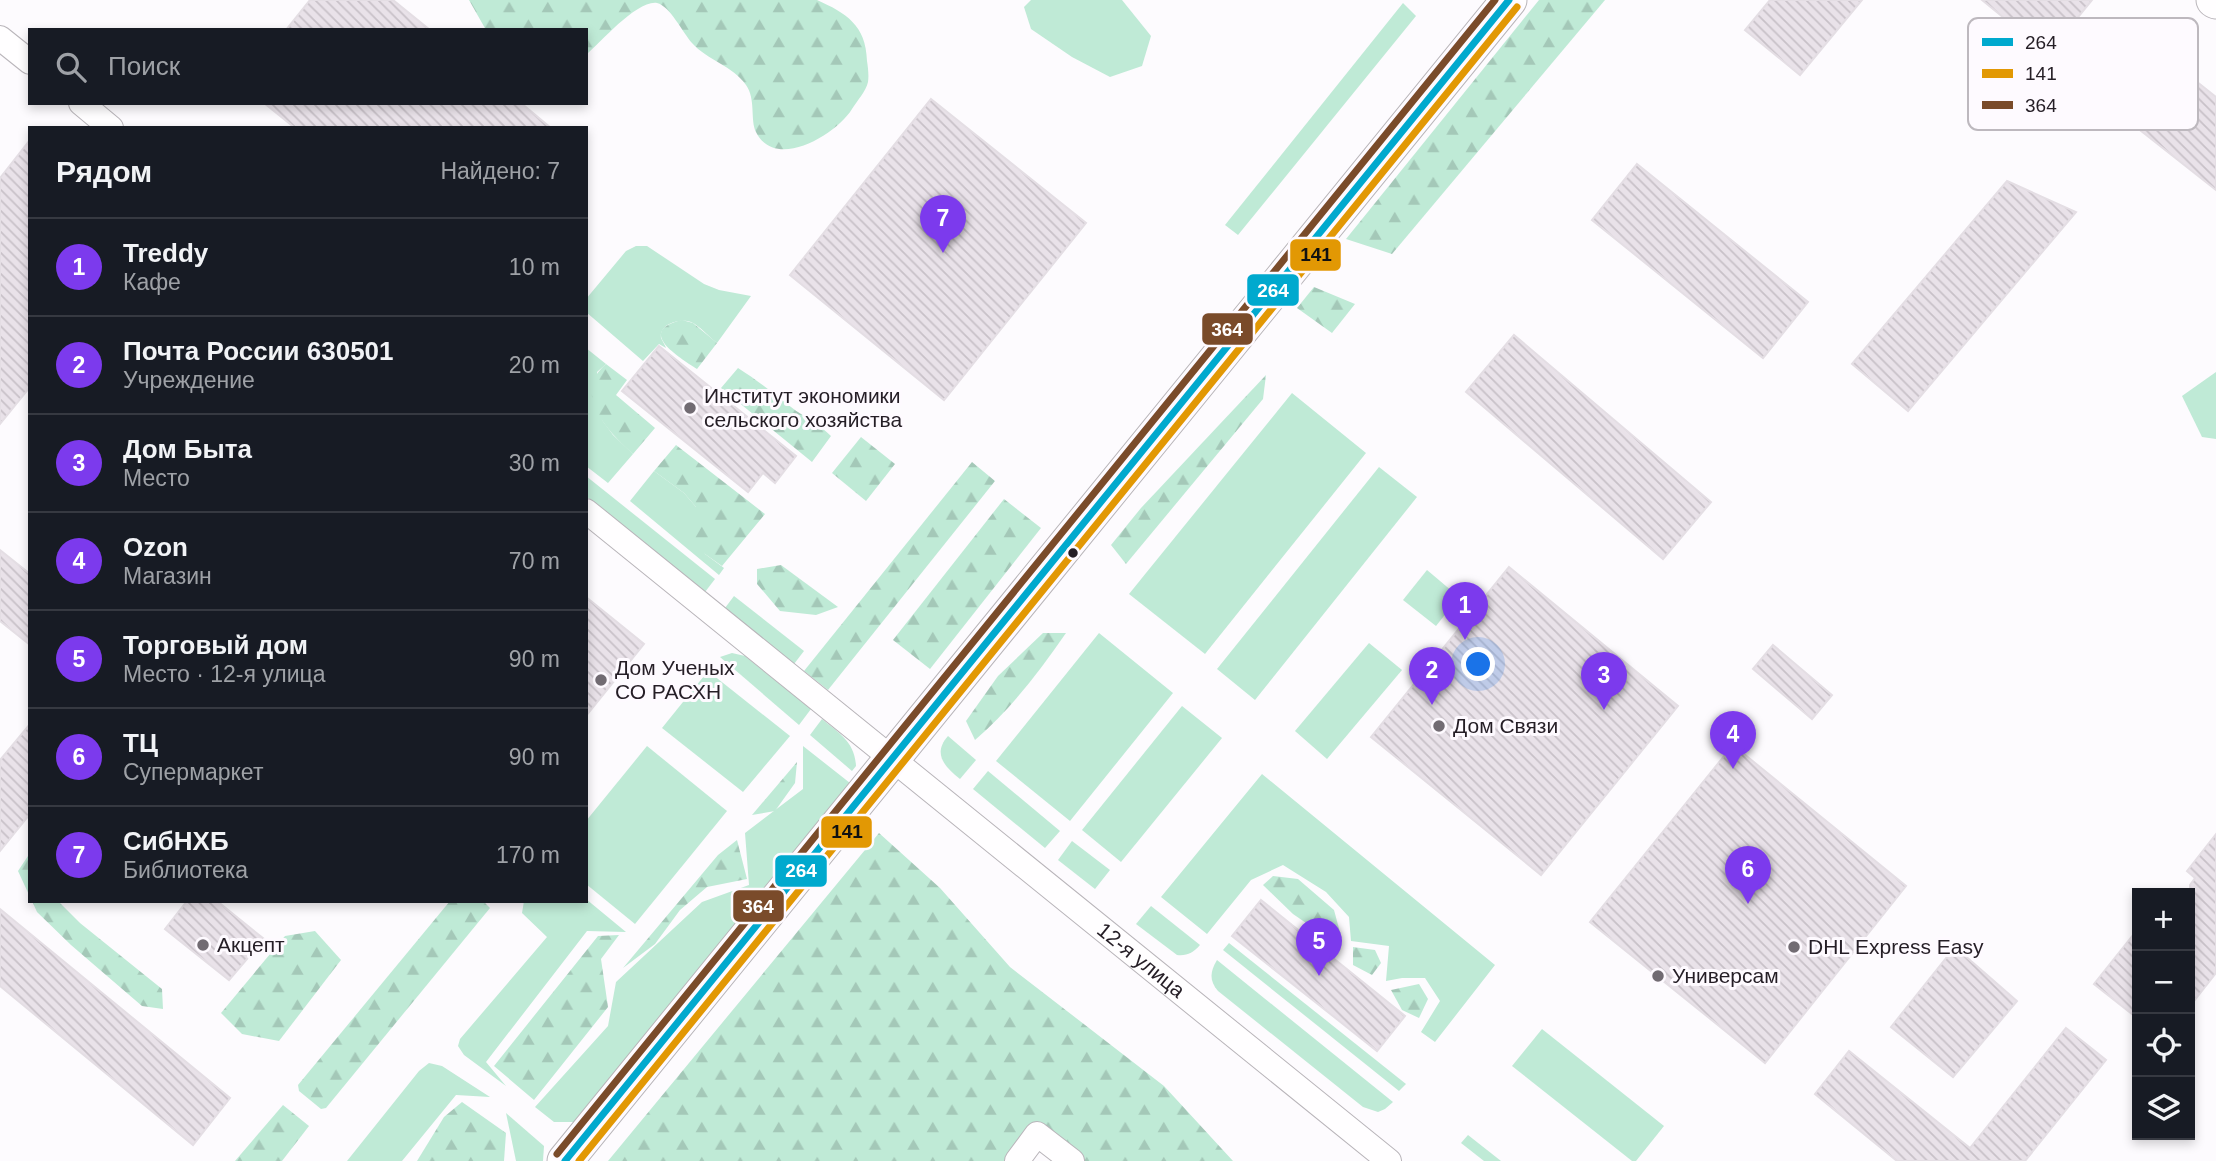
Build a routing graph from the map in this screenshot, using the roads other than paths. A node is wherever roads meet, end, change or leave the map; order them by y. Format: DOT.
graph roads {
  1 [pos="1509,0"];
  2 [pos="0,38"];
  3 [pos="28,60"];
  4 [pos="83,105"];
  5 [pos="109,126"];
  6 [pos="588,513"];
  7 [pos="893,758"];
  8 [pos="565,1161"];
  9 [pos="1017,1161"];
  10 [pos="1072,1161"];
  11 [pos="1389,1161"];
  1 -- 7 [label="main road"];
  2 -- 3 [label="street"];
  4 -- 5 [label="street"];
  6 -- 7 [label="street, 12-я улица"];
  7 -- 8 [label="main road"];
  7 -- 11 [label="street, 12-я улица"];
  9 -- 10 [label="street"];
}
